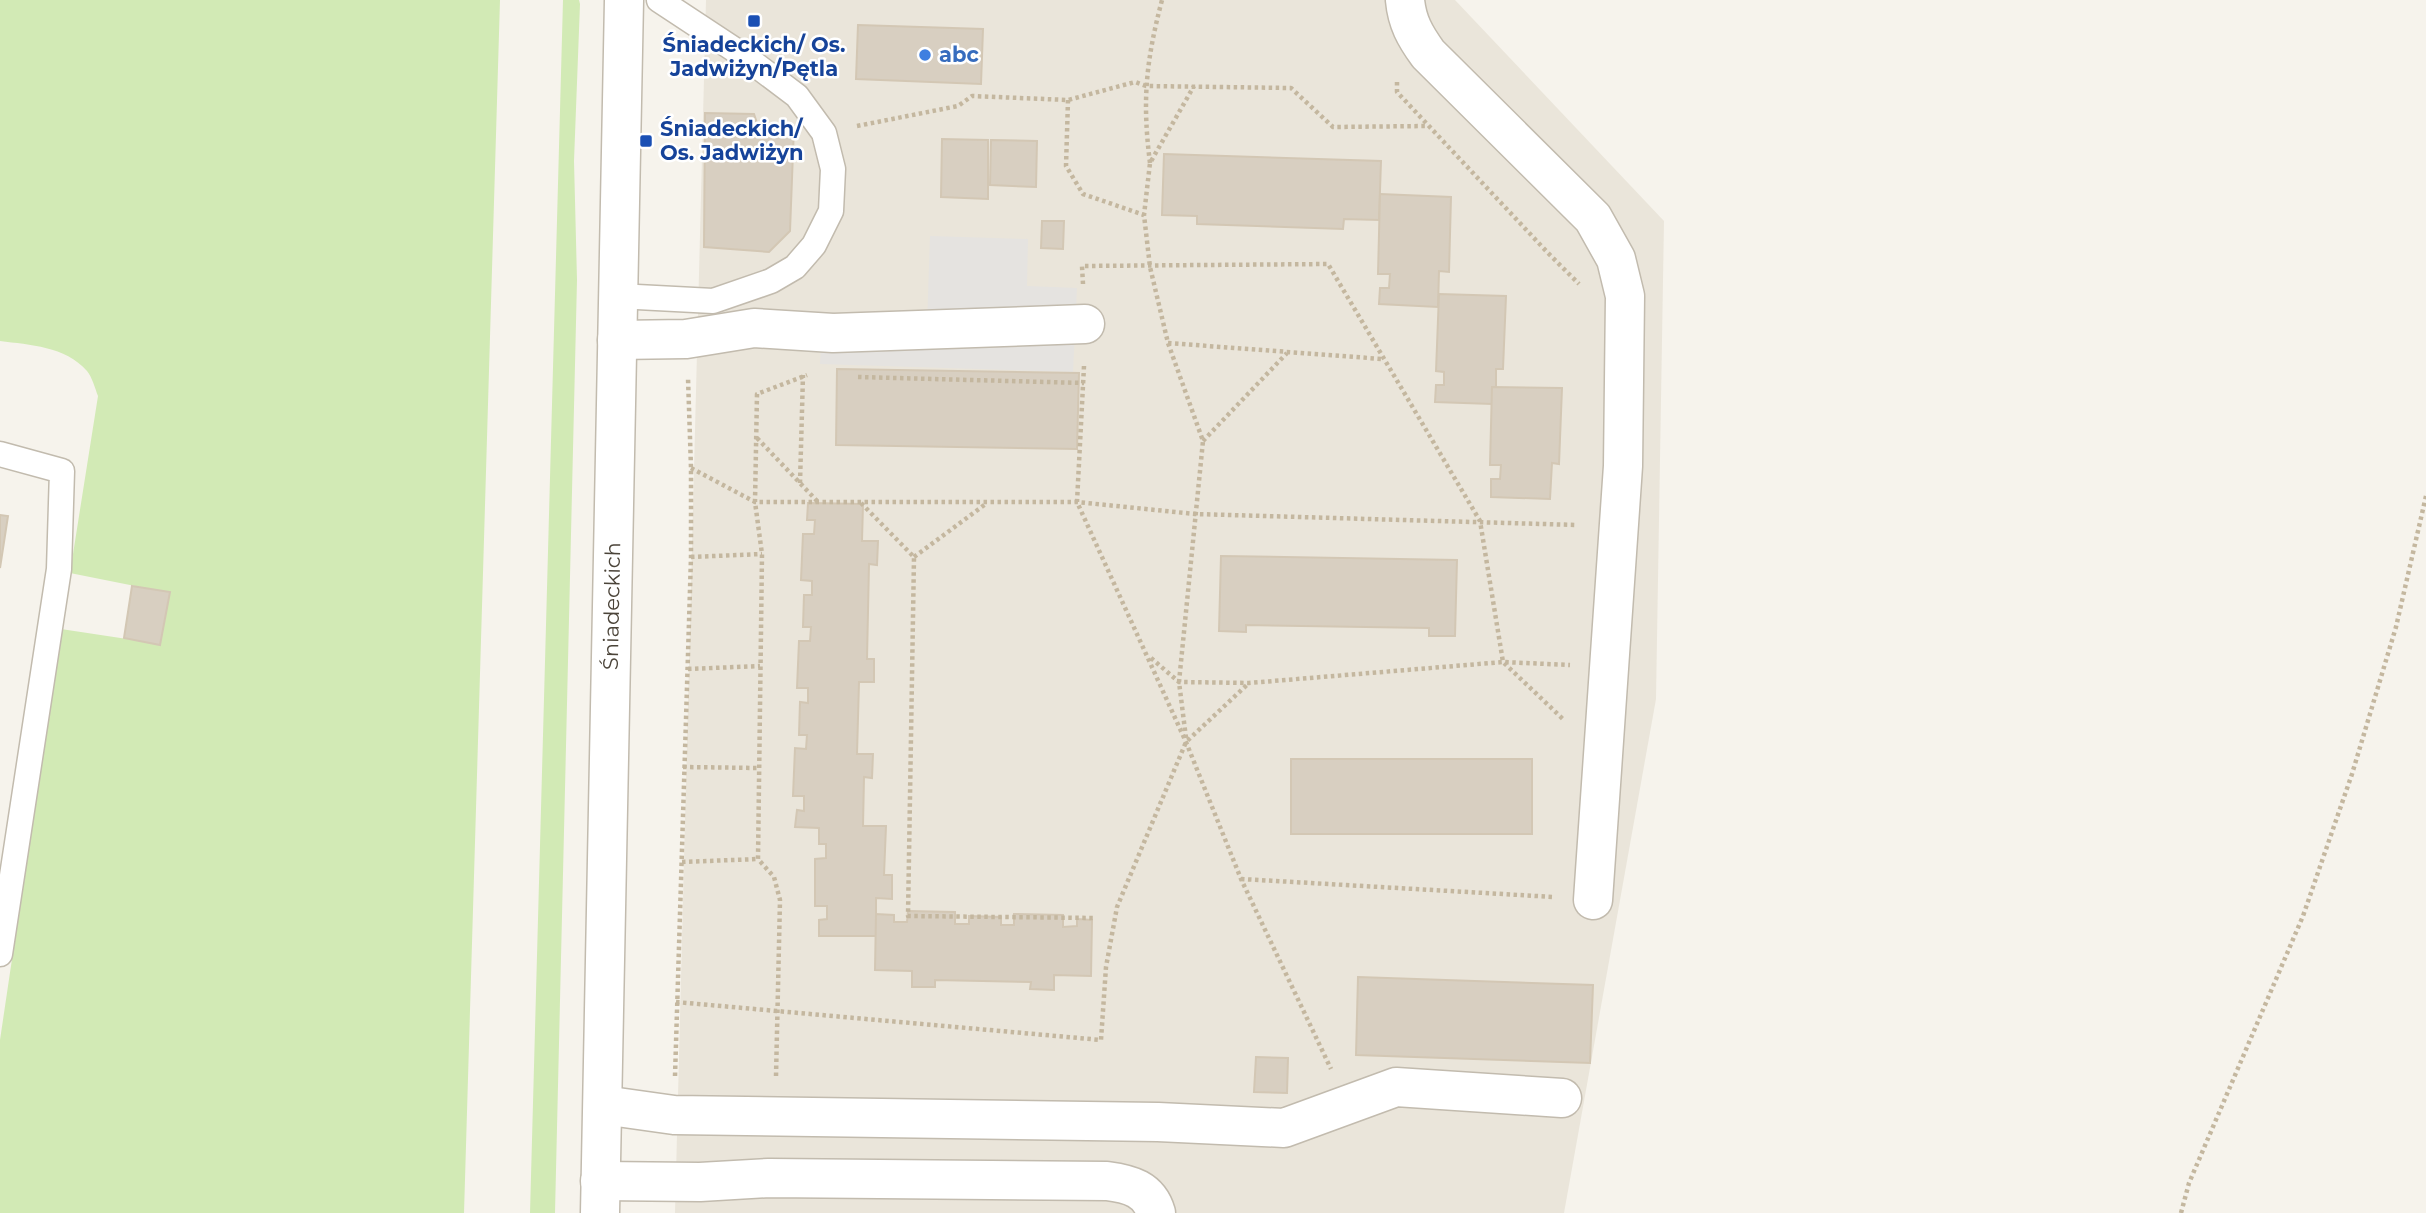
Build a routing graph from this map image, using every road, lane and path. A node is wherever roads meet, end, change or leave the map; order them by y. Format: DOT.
graph roads {
  1 [pos="624,0"];
  2 [pos="659,0"];
  3 [pos="1162,0"];
  4 [pos="1405,0"];
  5 [pos="1398,69"];
  6 [pos="1146,86"];
  7 [pos="1194,86"];
  8 [pos="1068,100"];
  9 [pos="1427,125"];
  10 [pos="824,133"];
  11 [pos="1150,163"];
  12 [pos="1144,215"];
  13 [pos="1150,267"];
  14 [pos="1585,289"];
  15 [pos="618,296"];
  16 [pos="1085,324"];
  17 [pos="686,339"];
  18 [pos="617,340"];
  19 [pos="1168,343"];
  20 [pos="1287,352"];
  21 [pos="1382,359"];
  22 [pos="803,375"];
  23 [pos="816,375"];
  24 [pos="856,377"];
  25 [pos="1084,383"];
  26 [pos="756,437"];
  27 [pos="1203,441"];
  28 [pos="0,454"];
  29 [pos="691,468"];
  30 [pos="800,483"];
  31 [pos="2426,496"];
  32 [pos="755,502"];
  33 [pos="818,502"];
  34 [pos="860,502"];
  35 [pos="987,502"];
  36 [pos="1077,502"];
  37 [pos="1195,514"];
  38 [pos="1480,521"];
  39 [pos="1589,526"];
  40 [pos="762,554"];
  41 [pos="691,557"];
  42 [pos="914,557"];
  43 [pos="1147,655"];
  44 [pos="1503,663"];
  45 [pos="760,666"];
  46 [pos="1609,667"];
  47 [pos="688,669"];
  48 [pos="1179,682"];
  49 [pos="1249,683"];
  50 [pos="1186,742"];
  51 [pos="1603,756"];
  52 [pos="683,767"];
  53 [pos="758,768"];
  54 [pos="758,859"];
  55 [pos="682,862"];
  56 [pos="1241,879"];
  57 [pos="1593,900"];
  58 [pos="1096,918"];
  59 [pos="0,954"];
  60 [pos="676,1002"];
  61 [pos="778,1011"];
  62 [pos="1562,1098"];
  63 [pos="1350,1103"];
  64 [pos="603,1105"];
  65 [pos="674,1115"];
  66 [pos="775,1116"];
  67 [pos="600,1197"];
  68 [pos="699,1197"];
  69 [pos="1156,1213"];
  70 [pos="2181,1213"];
  1 -- 15 [label="street, Śniadeckich"];
  2 -- 10 [label="lane"];
  3 -- 6 [label="path"];
  4 -- 46 [label="street"];
  5 -- 9 [label="path"];
  6 -- 7 [label="path"];
  6 -- 8 [label="path"];
  6 -- 11 [label="path"];
  7 -- 9 [label="path"];
  7 -- 11 [label="path"];
  8 -- 10 [label="path"];
  8 -- 12 [label="path"];
  9 -- 14 [label="path"];
  10 -- 15 [label="lane"];
  11 -- 12 [label="path"];
  12 -- 13 [label="path"];
  13 -- 16 [label="path"];
  13 -- 19 [label="path"];
  13 -- 21 [label="path"];
  15 -- 18 [label="street, Śniadeckich"];
  16 -- 17 [label="street"];
  16 -- 25 [label="path"];
  17 -- 18 [label="street"];
  17 -- 29 [label="path"];
  18 -- 64 [label="street, Śniadeckich"];
  19 -- 20 [label="path"];
  19 -- 27 [label="path"];
  20 -- 21 [label="path"];
  20 -- 27 [label="path"];
  21 -- 38 [label="path"];
  22 -- 23 [label="path"];
  22 -- 26 [label="path"];
  22 -- 30 [label="path"];
  24 -- 25 [label="path"];
  25 -- 36 [label="path"];
  26 -- 30 [label="path"];
  26 -- 32 [label="path"];
  27 -- 37 [label="path"];
  28 -- 59 [label="lane"];
  29 -- 32 [label="path"];
  29 -- 41 [label="path"];
  30 -- 33 [label="path"];
  31 -- 70 [label="path"];
  32 -- 33 [label="path"];
  32 -- 40 [label="path"];
  33 -- 34 [label="path"];
  34 -- 35 [label="path"];
  34 -- 42 [label="path"];
  35 -- 36 [label="path"];
  35 -- 42 [label="path"];
  36 -- 37 [label="path"];
  36 -- 43 [label="path"];
  37 -- 38 [label="path"];
  37 -- 48 [label="path"];
  38 -- 39 [label="path"];
  38 -- 44 [label="path"];
  40 -- 41 [label="path"];
  40 -- 45 [label="path"];
  41 -- 47 [label="path"];
  42 -- 58 [label="path"];
  43 -- 48 [label="path"];
  43 -- 50 [label="path"];
  44 -- 46 [label="path"];
  44 -- 49 [label="path"];
  44 -- 51 [label="path"];
  45 -- 47 [label="path"];
  45 -- 53 [label="path"];
  46 -- 51 [label="street"];
  47 -- 52 [label="path"];
  48 -- 49 [label="path"];
  48 -- 50 [label="path"];
  49 -- 50 [label="path"];
  50 -- 56 [label="path"];
  50 -- 61 [label="path"];
  51 -- 57 [label="street"];
  52 -- 53 [label="path"];
  52 -- 55 [label="path"];
  53 -- 54 [label="path"];
  54 -- 55 [label="path"];
  54 -- 61 [label="path"];
  55 -- 60 [label="path"];
  56 -- 57 [label="path"];
  56 -- 63 [label="path"];
  60 -- 61 [label="path"];
  60 -- 65 [label="path"];
  61 -- 66 [label="path"];
  62 -- 63 [label="street"];
  63 -- 66 [label="street"];
  64 -- 65 [label="street"];
  64 -- 67 [label="street, Śniadeckich"];
  65 -- 66 [label="street"];
  67 -- 68 [label="street"];
  68 -- 69 [label="street"];
}
